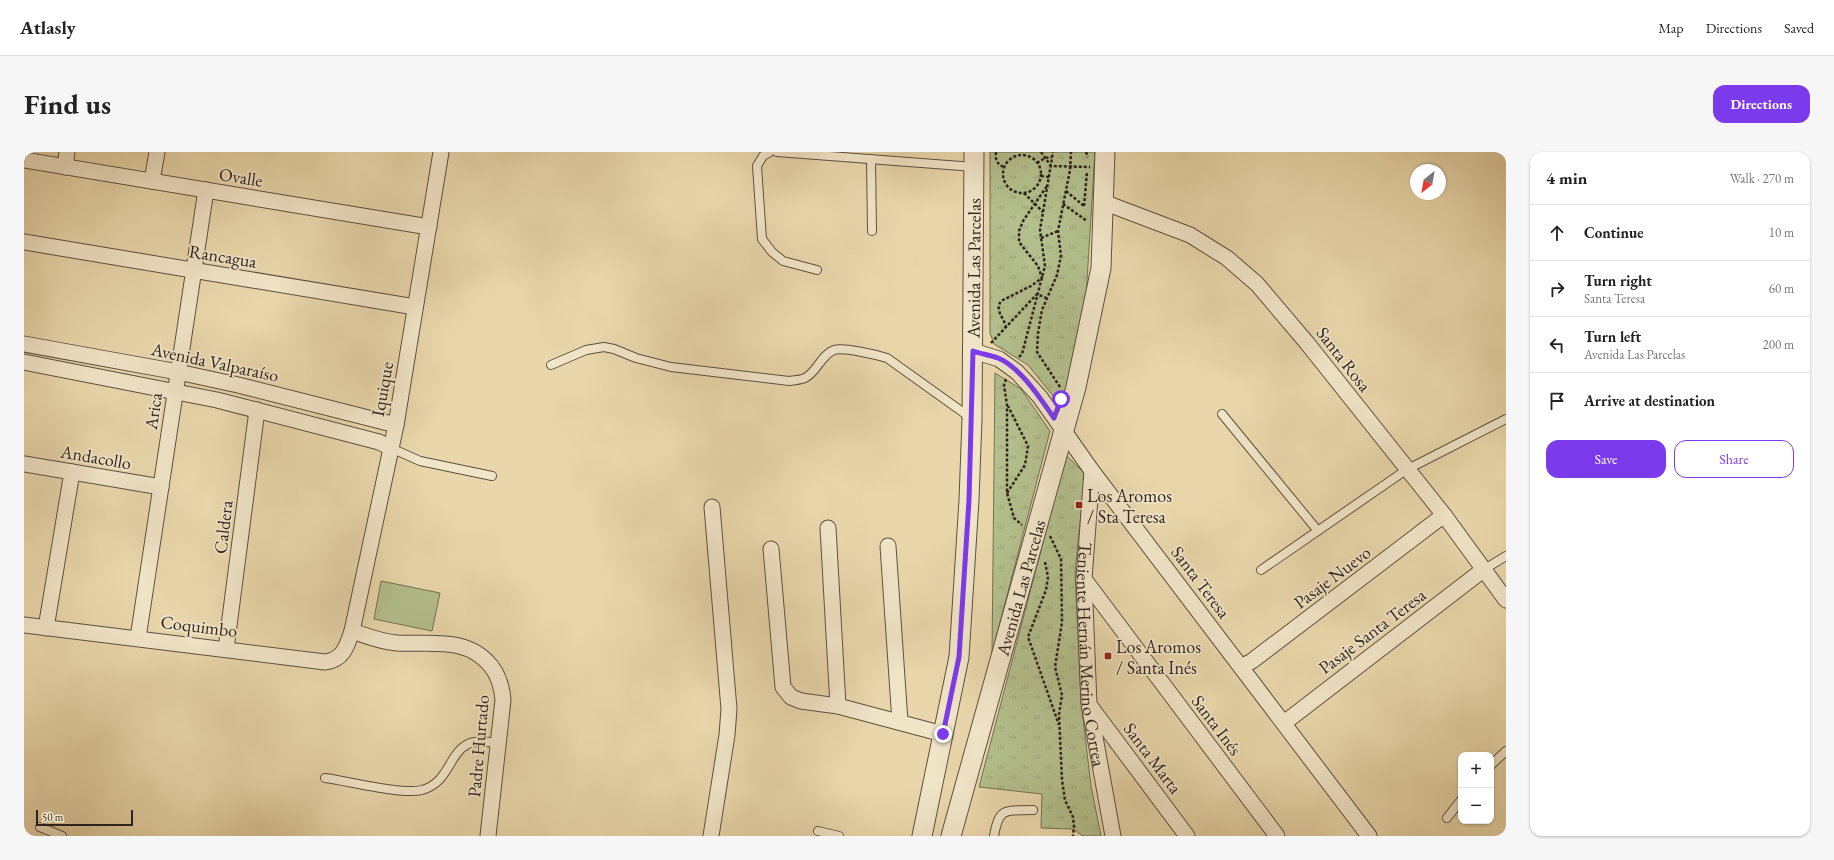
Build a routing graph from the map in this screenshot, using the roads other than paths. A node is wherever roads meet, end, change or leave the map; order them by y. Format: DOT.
graph roads {
  1 [pos="157,152"];
  2 [pos="441,152"];
  3 [pos="770,152"];
  4 [pos="777,152"];
  5 [pos="66,159"];
  6 [pos="871,159"];
  7 [pos="975,159"];
  8 [pos="24,160"];
  9 [pos="1099,162"];
  10 [pos="152,181"];
  11 [pos="206,190"];
  12 [pos="1103,218"];
  13 [pos="428,227"];
  14 [pos="872,231"];
  15 [pos="24,242"];
  16 [pos="817,270"];
  17 [pos="194,271"];
  18 [pos="415,308"];
  19 [pos="24,344"];
  20 [pos="980,349"];
  21 [pos="24,362"];
  22 [pos="551,365"];
  23 [pos="178,372"];
  24 [pos="175,391"];
  25 [pos="257,410"];
  26 [pos="1222,414"];
  27 [pos="972,419"];
  28 [pos="1506,419"];
  29 [pos="396,425"];
  30 [pos="1063,431"];
  31 [pos="391,448"];
  32 [pos="24,464"];
  33 [pos="1406,470"];
  34 [pos="1092,471"];
  35 [pos="72,472"];
  36 [pos="492,476"];
  37 [pos="161,487"];
  38 [pos="712,507"];
  39 [pos="1444,515"];
  40 [pos="828,528"];
  41 [pos="1318,531"];
  42 [pos="888,546"];
  43 [pos="771,549"];
  44 [pos="1506,556"];
  45 [pos="1261,570"];
  46 [pos="1483,570"];
  47 [pos="1084,579"];
  48 [pos="1506,600"];
  49 [pos="24,625"];
  50 [pos="46,628"];
  51 [pos="352,631"];
  52 [pos="138,638"];
  53 [pos="226,649"];
  54 [pos="1241,668"];
  55 [pos="1088,704"];
  56 [pos="838,706"];
  57 [pos="900,722"];
  58 [pos="1284,723"];
  59 [pos="943,734"];
  60 [pos="498,743"];
  61 [pos="1506,751"];
  62 [pos="1494,762"];
  63 [pos="325,778"];
  64 [pos="1458,804"];
  65 [pos="1033,810"];
  66 [pos="1447,818"];
  67 [pos="40,828"];
  68 [pos="818,831"];
  69 [pos="62,836"];
  70 [pos="488,836"];
  71 [pos="711,836"];
  72 [pos="839,836"];
  73 [pos="922,836"];
  74 [pos="951,836"];
  75 [pos="994,836"];
  76 [pos="1112,836"];
  77 [pos="1187,836"];
  78 [pos="1277,836"];
  79 [pos="1369,836"];
  1 -- 10 [label="street"];
  2 -- 13 [label="street, Iquique"];
  3 -- 16 [label="lane"];
  4 -- 6 [label="lane"];
  5 -- 8 [label="street, Ovalle"];
  5 -- 10 [label="street, Ovalle"];
  6 -- 7 [label="lane"];
  6 -- 14 [label="lane"];
  7 -- 20 [label="street, Avenida Las Parcelas"];
  9 -- 12 [label="street"];
  10 -- 11 [label="street, Ovalle"];
  11 -- 13 [label="street, Ovalle"];
  11 -- 17 [label="street, Arica"];
  12 -- 30 [label="street, Avenida Las Parcelas"];
  12 -- 33 [label="street, Santa Rosa"];
  13 -- 18 [label="street, Iquique"];
  15 -- 17 [label="street, Rancagua"];
  17 -- 18 [label="street, Rancagua"];
  17 -- 23 [label="street, Arica"];
  18 -- 29 [label="street, Iquique"];
  19 -- 23 [label="street, Avenida Valparaíso"];
  20 -- 27 [label="street, Avenida Las Parcelas"];
  20 -- 30 [label="street, Santa Teresa"];
  21 -- 24 [label="street, Avenida Valparaíso"];
  22 -- 27 [label="lane"];
  23 -- 24 [label="street, Arica"];
  23 -- 29 [label="street, Avenida Valparaíso"];
  24 -- 25 [label="street, Avenida Valparaíso"];
  24 -- 37 [label="street, Arica"];
  25 -- 31 [label="street, Avenida Valparaíso"];
  25 -- 53 [label="street, Caldera"];
  26 -- 41 [label="lane"];
  27 -- 59 [label="street, Avenida Las Parcelas"];
  28 -- 33 [label="lane"];
  29 -- 31 [label="street, Iquique"];
  30 -- 34 [label="street, Santa Teresa"];
  30 -- 74 [label="street, Avenida Las Parcelas"];
  31 -- 36 [label="lane"];
  31 -- 51 [label="street, Iquique"];
  32 -- 35 [label="street, Andacollo"];
  33 -- 39 [label="street, Santa Rosa"];
  33 -- 41 [label="lane"];
  34 -- 47 [label="street, Teniente Hernán Merino Correa"];
  34 -- 54 [label="street, Santa Teresa"];
  35 -- 37 [label="street, Andacollo"];
  35 -- 50 [label="street"];
  37 -- 52 [label="street, Arica"];
  38 -- 71 [label="street"];
  39 -- 46 [label="street, Santa Rosa"];
  39 -- 54 [label="street, Pasaje Nuevo"];
  40 -- 56 [label="street"];
  41 -- 45 [label="lane"];
  42 -- 57 [label="street"];
  43 -- 56 [label="street"];
  44 -- 46 [label="lane"];
  46 -- 48 [label="street, Santa Rosa"];
  46 -- 58 [label="street, Pasaje Santa Teresa"];
  47 -- 55 [label="street, Teniente Hernán Merino Correa"];
  47 -- 78 [label="street, Santa Inés"];
  49 -- 50 [label="street, Coquimbo"];
  50 -- 52 [label="street, Coquimbo"];
  51 -- 53 [label="street, Coquimbo"];
  51 -- 60 [label="street, Padre Hurtado"];
  52 -- 53 [label="street, Coquimbo"];
  54 -- 58 [label="street, Santa Teresa"];
  55 -- 76 [label="street, Teniente Hernán Merino Correa"];
  55 -- 77 [label="street, Santa Marta"];
  56 -- 57 [label="street"];
  57 -- 59 [label="street"];
  58 -- 79 [label="street, Santa Teresa"];
  59 -- 73 [label="street, Avenida Las Parcelas"];
  60 -- 63 [label="lane"];
  60 -- 70 [label="street, Padre Hurtado"];
  61 -- 62 [label="lane"];
  64 -- 66 [label="lane"];
  65 -- 75 [label="lane"];
  67 -- 69 [label="lane"];
  68 -- 72 [label="lane"];
}
